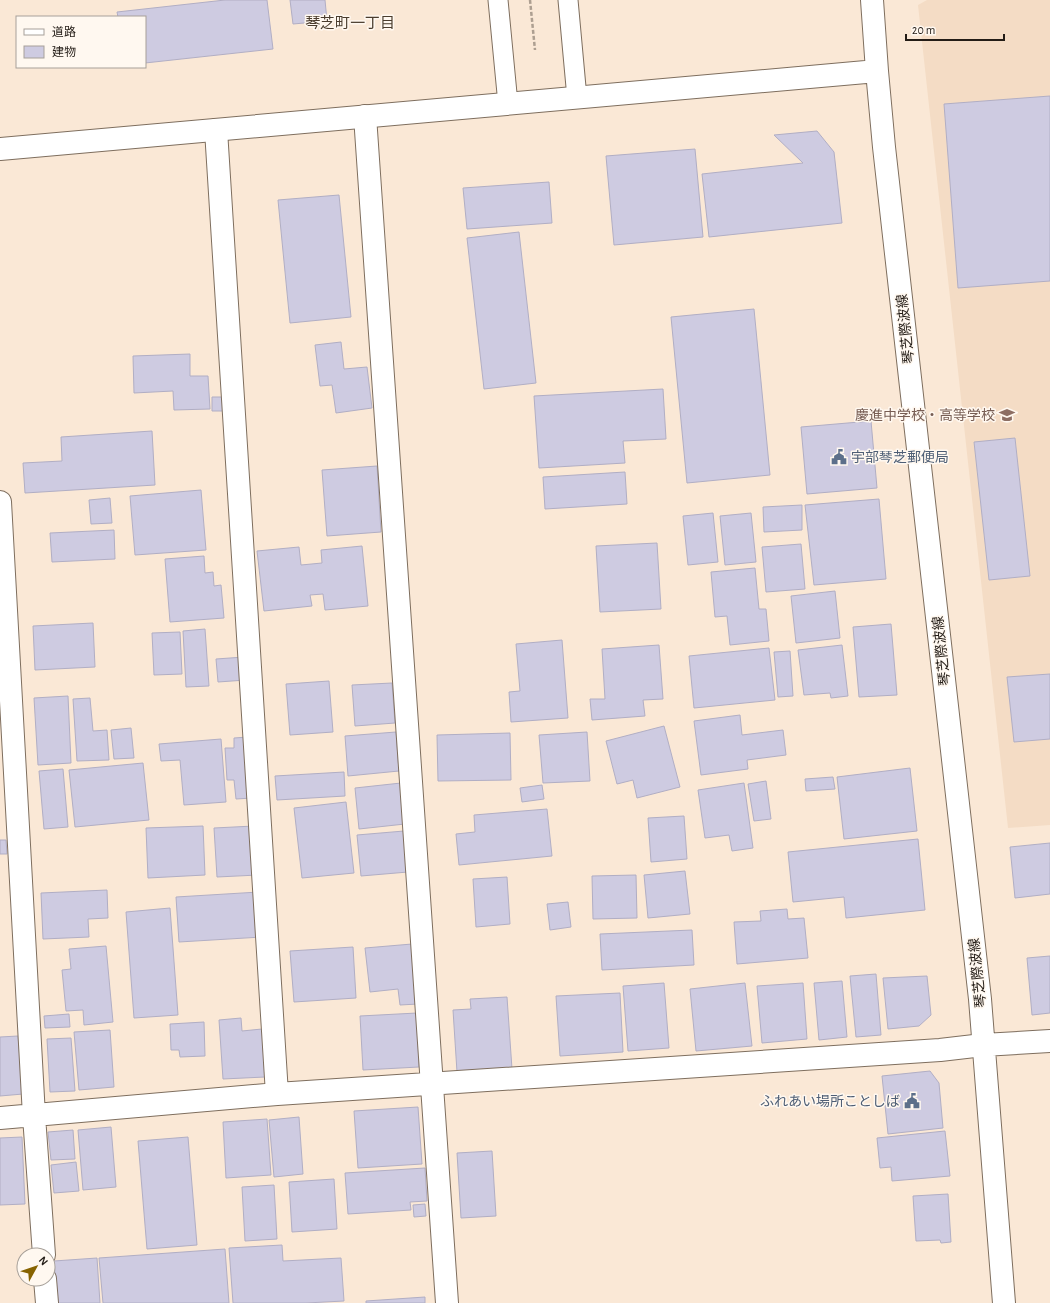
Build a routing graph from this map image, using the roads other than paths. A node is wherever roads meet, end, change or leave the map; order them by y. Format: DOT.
graph roads {
  1 [pos="498,0"];
  2 [pos="568,0"];
  3 [pos="872,0"];
  4 [pos="877,71"];
  5 [pos="577,98"];
  6 [pos="508,104"];
  7 [pos="365,116"];
  8 [pos="216,130"];
  9 [pos="0,149"];
  10 [pos="0,502"];
  11 [pos="1050,1041"];
  12 [pos="983,1046"];
  13 [pos="432,1085"];
  14 [pos="277,1094"];
  15 [pos="34,1116"];
  16 [pos="0,1118"];
  17 [pos="43,1247"];
  18 [pos="46,1287"];
  19 [pos="47,1303"];
  20 [pos="447,1303"];
  21 [pos="1004,1303"];
  1 -- 6 [label="lane"];
  2 -- 5 [label="lane"];
  3 -- 4 [label="street, 琴芝際波線"];
  4 -- 5 [label="street"];
  4 -- 12 [label="street, 琴芝際波線"];
  5 -- 6 [label="street"];
  6 -- 7 [label="street"];
  7 -- 8 [label="street"];
  7 -- 13 [label="street"];
  8 -- 9 [label="street"];
  8 -- 14 [label="street"];
  10 -- 15 [label="street"];
  11 -- 12 [label="street"];
  12 -- 13 [label="street"];
  12 -- 21 [label="street, 琴芝際波線"];
  13 -- 14 [label="street"];
  13 -- 20 [label="street"];
  14 -- 15 [label="street"];
  15 -- 16 [label="street"];
  15 -- 17 [label="street"];
  18 -- 19 [label="street"];
}
